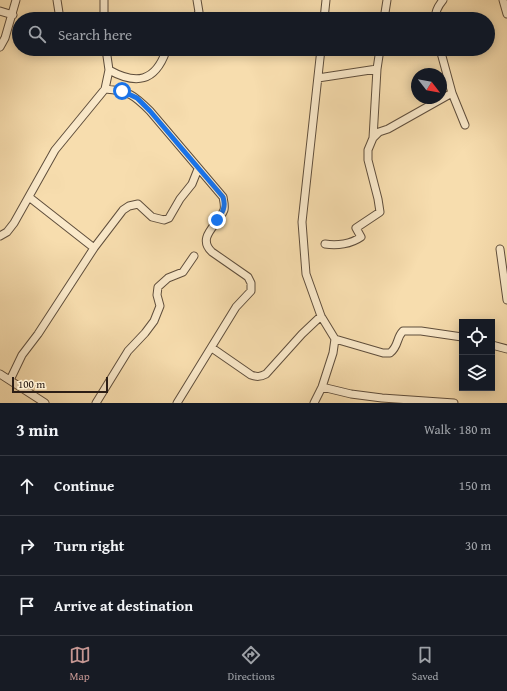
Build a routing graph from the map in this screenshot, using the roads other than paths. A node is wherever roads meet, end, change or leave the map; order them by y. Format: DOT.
graph roads {
  1 [pos="16,0"];
  2 [pos="57,0"];
  3 [pos="104,0"];
  4 [pos="197,0"];
  5 [pos="326,0"];
  6 [pos="387,0"];
  7 [pos="443,0"];
  8 [pos="503,0"];
  9 [pos="0,11"];
  10 [pos="13,12"];
  11 [pos="59,12"];
  12 [pos="104,12"];
  13 [pos="199,12"];
  14 [pos="325,12"];
  15 [pos="385,12"];
  16 [pos="436,12"];
  17 [pos="12,14"];
  18 [pos="507,14"];
  19 [pos="12,17"];
  20 [pos="0,47"];
  21 [pos="107,56"];
  22 [pos="164,56"];
  23 [pos="320,56"];
  24 [pos="379,56"];
  25 [pos="442,56"];
  26 [pos="377,69"];
  27 [pos="109,70"];
  28 [pos="318,78"];
  29 [pos="105,89"];
  30 [pos="452,93"];
  31 [pos="465,125"];
  32 [pos="373,138"];
  33 [pos="198,169"];
  34 [pos="29,198"];
  35 [pos="0,236"];
  36 [pos="325,244"];
  37 [pos="94,248"];
  38 [pos="500,249"];
  39 [pos="194,256"];
  40 [pos="506,289"];
  41 [pos="507,300"];
  42 [pos="321,316"];
  43 [pos="459,337"];
  44 [pos="335,339"];
  45 [pos="495,346"];
  46 [pos="212,348"];
  47 [pos="507,349"];
  48 [pos="0,374"];
  49 [pos="10,380"];
  50 [pos="322,388"];
  51 [pos="45,403"];
  52 [pos="96,403"];
  53 [pos="177,403"];
  54 [pos="314,403"];
  55 [pos="454,403"];
  1 -- 10 [label="street"];
  2 -- 11 [label="street"];
  3 -- 12 [label="street"];
  4 -- 13 [label="street"];
  5 -- 14 [label="street"];
  6 -- 15 [label="street"];
  7 -- 16 [label="street"];
  8 -- 18 [label="street"];
  9 -- 17 [label="street"];
  19 -- 20 [label="street"];
  21 -- 27 [label="street"];
  22 -- 27 [label="street"];
  23 -- 28 [label="street"];
  24 -- 26 [label="street"];
  25 -- 30 [label="street"];
  26 -- 28 [label="street"];
  26 -- 32 [label="street"];
  27 -- 29 [label="street"];
  28 -- 42 [label="street"];
  29 -- 33 [label="street"];
  29 -- 34 [label="street"];
  30 -- 31 [label="street"];
  30 -- 32 [label="street"];
  32 -- 36 [label="street"];
  33 -- 37 [label="street"];
  33 -- 46 [label="street"];
  34 -- 35 [label="street"];
  34 -- 37 [label="street"];
  37 -- 49 [label="street"];
  38 -- 40 [label="street"];
  39 -- 52 [label="street"];
  40 -- 41 [label="street"];
  42 -- 44 [label="street"];
  42 -- 46 [label="street"];
  43 -- 44 [label="street"];
  44 -- 50 [label="street"];
  45 -- 47 [label="street"];
  46 -- 53 [label="street"];
  48 -- 49 [label="street"];
  49 -- 51 [label="street"];
  50 -- 54 [label="street"];
  50 -- 55 [label="street"];
}
